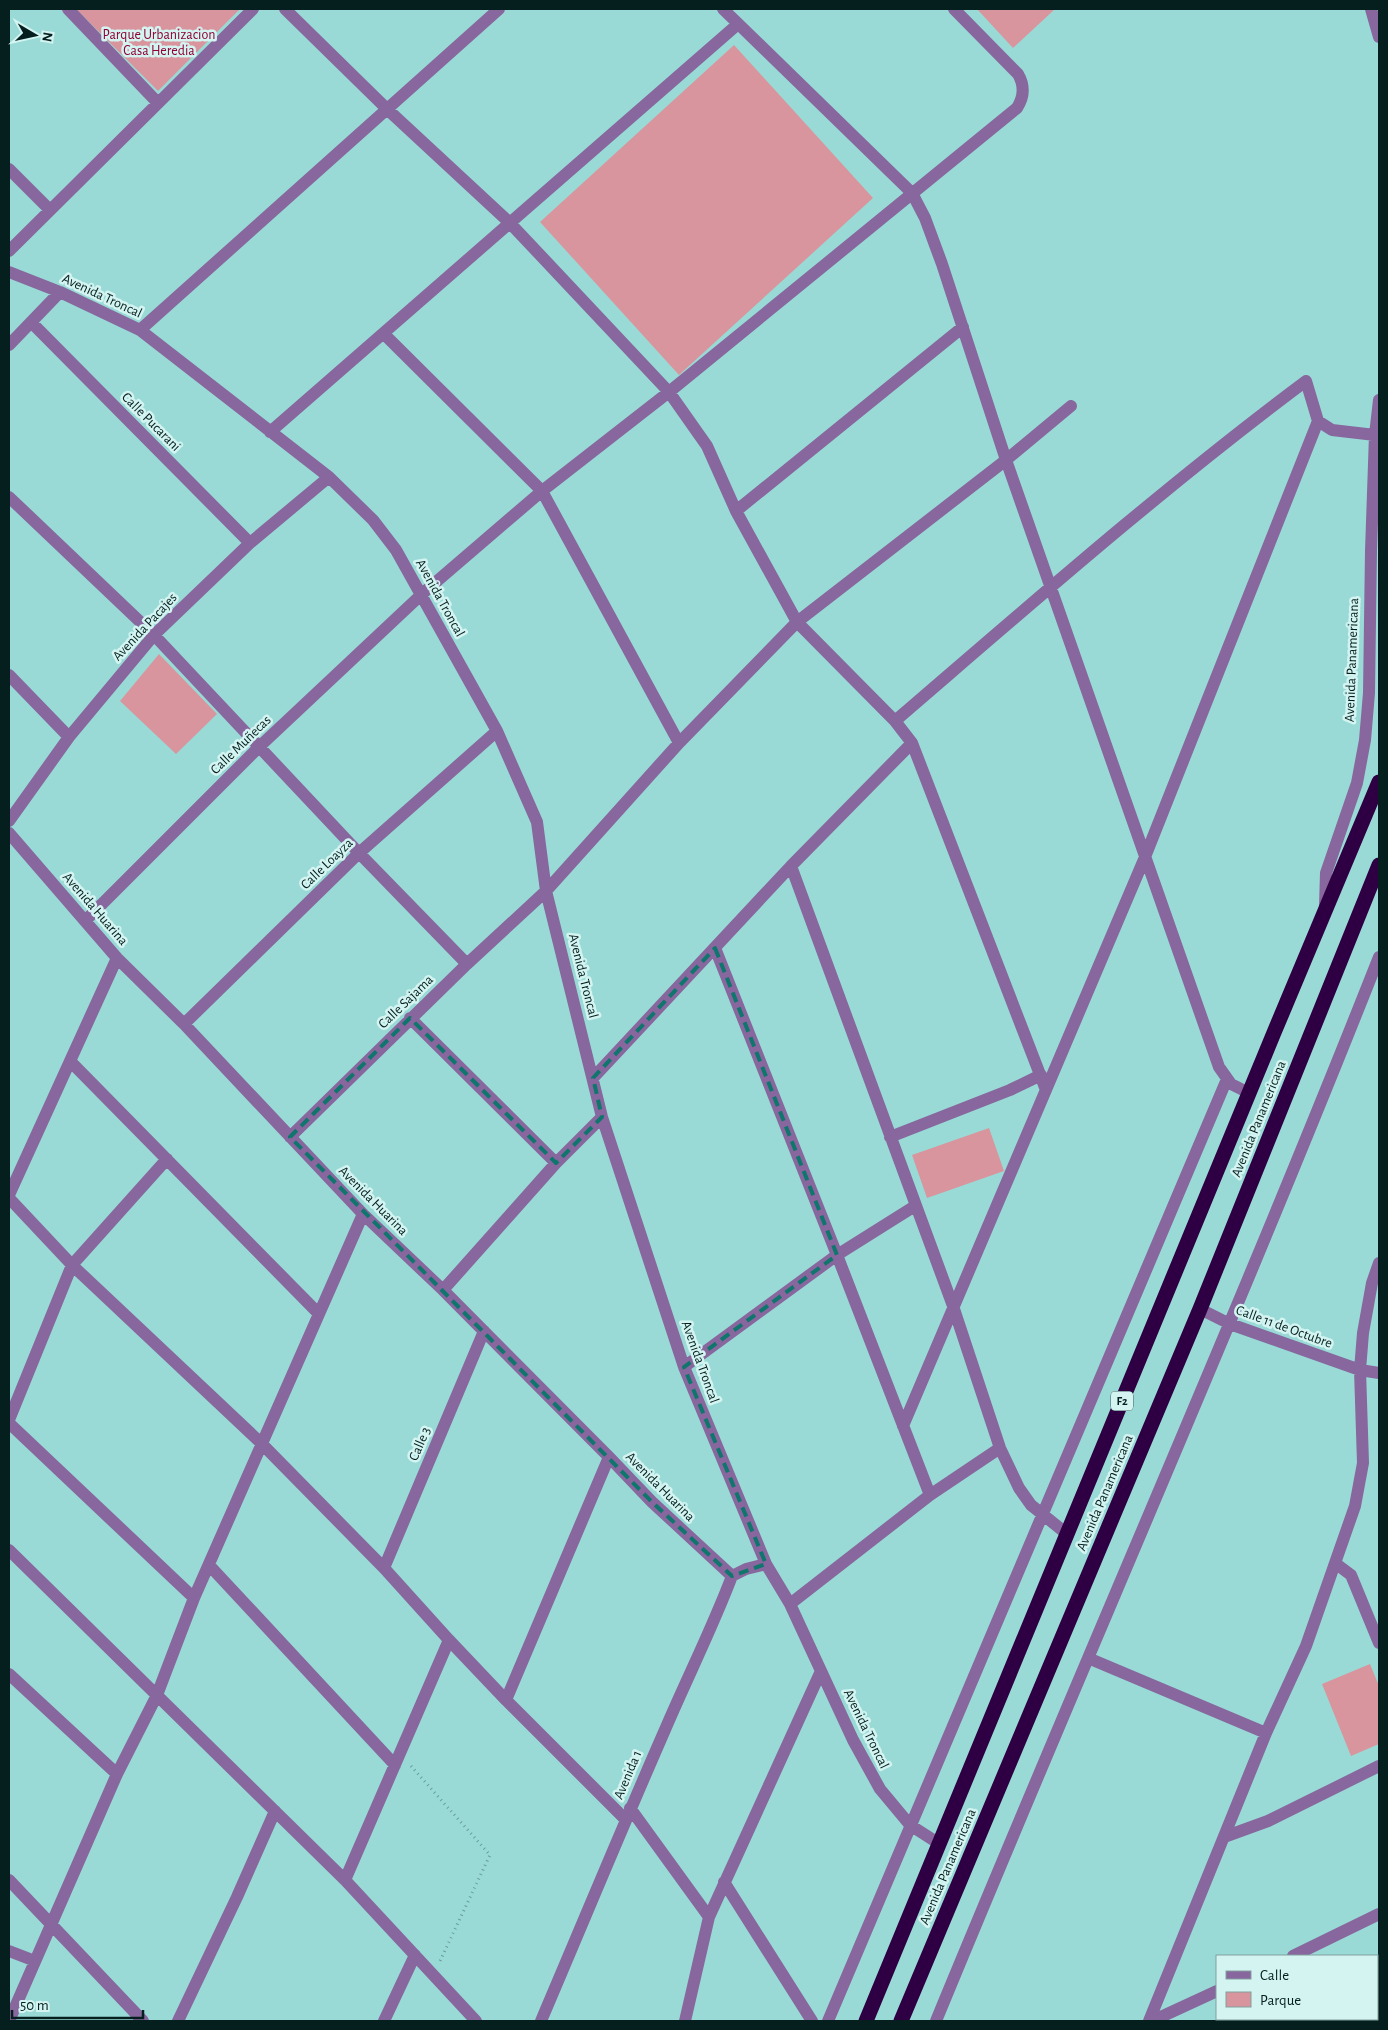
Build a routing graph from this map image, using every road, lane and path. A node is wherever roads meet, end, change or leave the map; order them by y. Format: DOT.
graph roads {
  1 [pos="68,9"];
  2 [pos="253,9"];
  3 [pos="285,9"];
  4 [pos="499,9"];
  5 [pos="723,9"];
  6 [pos="954,9"];
  7 [pos="1371,9"];
  8 [pos="738,24"];
  9 [pos="1379,37"];
  10 [pos="157,102"];
  11 [pos="387,109"];
  12 [pos="9,169"];
  13 [pos="912,193"];
  14 [pos="49,209"];
  15 [pos="510,223"];
  16 [pos="9,251"];
  17 [pos="9,272"];
  18 [pos="60,292"];
  19 [pos="31,322"];
  20 [pos="963,327"];
  21 [pos="140,330"];
  22 [pos="384,334"];
  23 [pos="9,345"];
  24 [pos="669,392"];
  25 [pos="1379,400"];
  26 [pos="1071,406"];
  27 [pos="1318,421"];
  28 [pos="270,432"];
  29 [pos="1375,435"];
  30 [pos="1006,460"];
  31 [pos="330,477"];
  32 [pos="542,491"];
  33 [pos="9,497"];
  34 [pos="736,511"];
  35 [pos="250,543"];
  36 [pos="1051,587"];
  37 [pos="422,594"];
  38 [pos="797,622"];
  39 [pos="154,635"];
  40 [pos="9,675"];
  41 [pos="895,721"];
  42 [pos="497,731"];
  43 [pos="69,737"];
  44 [pos="679,743"];
  45 [pos="912,743"];
  46 [pos="259,747"];
  47 [pos="1379,782"];
  48 [pos="9,821"];
  49 [pos="9,833"];
  50 [pos="359,854"];
  51 [pos="1145,857"];
  52 [pos="1379,865"];
  53 [pos="792,866"];
  54 [pos="546,891"];
  55 [pos="1325,911"];
  56 [pos="85,920"];
  57 [pos="715,948"];
  58 [pos="1379,957"];
  59 [pos="117,958"];
  60 [pos="467,964"];
  61 [pos="410,1018"];
  62 [pos="184,1024"];
  63 [pos="70,1061"];
  64 [pos="1041,1075"];
  65 [pos="593,1078"];
  66 [pos="1227,1080"];
  67 [pos="1046,1090"];
  68 [pos="1249,1093"];
  69 [pos="602,1117"];
  70 [pos="290,1137"];
  71 [pos="890,1137"];
  72 [pos="167,1158"];
  73 [pos="556,1163"];
  74 [pos="9,1196"];
  75 [pos="915,1206"];
  76 [pos="363,1214"];
  77 [pos="837,1255"];
  78 [pos="1379,1263"];
  79 [pos="72,1265"];
  80 [pos="443,1290"];
  81 [pos="953,1306"];
  82 [pos="1200,1310"];
  83 [pos="320,1314"];
  84 [pos="1230,1324"];
  85 [pos="484,1331"];
  86 [pos="684,1367"];
  87 [pos="1360,1370"];
  88 [pos="1379,1373"];
  89 [pos="9,1422"];
  90 [pos="903,1426"];
  91 [pos="262,1444"];
  92 [pos="1000,1448"];
  93 [pos="609,1457"];
  94 [pos="930,1495"];
  95 [pos="1043,1514"];
  96 [pos="1067,1534"];
  97 [pos="10,1557"];
  98 [pos="1335,1563"];
  99 [pos="766,1564"];
  100 [pos="209,1565"];
  101 [pos="384,1568"];
  102 [pos="732,1576"];
  103 [pos="194,1598"];
  104 [pos="790,1604"];
  105 [pos="449,1640"];
  106 [pos="1379,1642"];
  107 [pos="1088,1658"];
  108 [pos="821,1671"];
  109 [pos="9,1674"];
  110 [pos="158,1696"];
  111 [pos="506,1700"];
  112 [pos="1266,1733"];
  113 [pos="397,1759"];
  114 [pos="1379,1766"];
  115 [pos="117,1774"];
  116 [pos="275,1811"];
  117 [pos="628,1814"];
  118 [pos="910,1825"];
  119 [pos="1224,1837"];
  120 [pos="938,1843"];
  121 [pos="9,1880"];
  122 [pos="345,1880"];
  123 [pos="724,1882"];
  124 [pos="1379,1914"];
  125 [pos="709,1917"];
  126 [pos="51,1925"];
  127 [pos="9,1951"];
  128 [pos="1295,1955"];
  129 [pos="415,1956"];
  130 [pos="35,1961"];
  131 [pos="433,1976"];
  132 [pos="1216,1991"];
  133 [pos="940,2019"];
  134 [pos="9,2021"];
  135 [pos="143,2021"];
  136 [pos="178,2021"];
  137 [pos="384,2021"];
  138 [pos="476,2021"];
  139 [pos="541,2021"];
  140 [pos="685,2021"];
  141 [pos="812,2021"];
  142 [pos="828,2021"];
  143 [pos="866,2021"];
  144 [pos="901,2021"];
  145 [pos="1151,2021"];
  1 -- 10 [label="street"];
  2 -- 10 [label="street"];
  3 -- 11 [label="street"];
  4 -- 11 [label="street"];
  5 -- 8 [label="street"];
  6 -- 13 [label="street, Calle Muñecas"];
  7 -- 9 [label="street"];
  8 -- 13 [label="street"];
  8 -- 15 [label="street"];
  10 -- 14 [label="street"];
  11 -- 15 [label="street"];
  11 -- 21 [label="street"];
  12 -- 14 [label="street"];
  13 -- 20 [label="street"];
  13 -- 24 [label="street, Calle Muñecas"];
  14 -- 16 [label="street"];
  15 -- 22 [label="street"];
  15 -- 24 [label="street"];
  17 -- 18 [label="street, Avenida Troncal"];
  18 -- 19 [label="street"];
  18 -- 21 [label="street, Avenida Troncal"];
  19 -- 23 [label="street"];
  19 -- 35 [label="street, Calle Pucarani"];
  20 -- 30 [label="street"];
  20 -- 34 [label="street"];
  21 -- 28 [label="street, Avenida Troncal"];
  22 -- 28 [label="street"];
  22 -- 32 [label="street"];
  24 -- 32 [label="street, Calle Muñecas"];
  24 -- 34 [label="street"];
  25 -- 29 [label="street, Avenida Panamericana"];
  26 -- 30 [label="street, Calle Sajama"];
  27 -- 29 [label="street"];
  27 -- 36 [label="street"];
  27 -- 51 [label="street"];
  28 -- 31 [label="street, Avenida Troncal"];
  29 -- 55 [label="street, Avenida Panamericana"];
  30 -- 36 [label="street"];
  30 -- 38 [label="street, Calle Sajama"];
  31 -- 35 [label="street, Avenida Pacajes"];
  31 -- 37 [label="street, Avenida Troncal"];
  32 -- 37 [label="street, Calle Muñecas"];
  32 -- 44 [label="street"];
  33 -- 39 [label="street"];
  34 -- 38 [label="street"];
  35 -- 39 [label="street, Avenida Pacajes"];
  36 -- 41 [label="street"];
  36 -- 51 [label="street"];
  37 -- 42 [label="street, Avenida Troncal"];
  37 -- 46 [label="street, Calle Muñecas"];
  38 -- 41 [label="street"];
  38 -- 44 [label="street, Calle Sajama"];
  39 -- 43 [label="street, Avenida Pacajes"];
  39 -- 46 [label="street"];
  40 -- 43 [label="street"];
  41 -- 45 [label="street"];
  42 -- 50 [label="street, Calle Loayza"];
  42 -- 54 [label="street, Avenida Troncal"];
  43 -- 48 [label="street, Avenida Pacajes"];
  44 -- 54 [label="street, Calle Sajama"];
  45 -- 53 [label="street"];
  45 -- 64 [label="street"];
  46 -- 50 [label="street"];
  46 -- 56 [label="street, Calle Muñecas"];
  47 -- 55 [label="highway, Avenida Panamericana / F2"];
  49 -- 56 [label="street, Avenida Huarina"];
  50 -- 60 [label="street"];
  50 -- 62 [label="street, Calle Loayza"];
  51 -- 66 [label="street"];
  51 -- 67 [label="street"];
  52 -- 82 [label="highway, Avenida Panamericana"];
  53 -- 57 [label="street"];
  53 -- 71 [label="street"];
  54 -- 60 [label="street, Calle Sajama"];
  54 -- 65 [label="street, Avenida Troncal"];
  55 -- 68 [label="highway, Avenida Panamericana / F2"];
  56 -- 59 [label="street, Avenida Huarina"];
  57 -- 65 [label="street"];
  57 -- 77 [label="street"];
  58 -- 84 [label="street"];
  59 -- 62 [label="street, Avenida Huarina"];
  59 -- 63 [label="street"];
  60 -- 61 [label="street, Calle Sajama"];
  61 -- 70 [label="street, Calle Sajama"];
  61 -- 73 [label="street"];
  62 -- 70 [label="street, Avenida Huarina"];
  63 -- 72 [label="street"];
  63 -- 74 [label="street"];
  64 -- 67 [label="street"];
  64 -- 71 [label="street"];
  65 -- 69 [label="street, Avenida Troncal"];
  66 -- 68 [label="street"];
  66 -- 95 [label="street"];
  67 -- 81 [label="street"];
  68 -- 96 [label="highway, Avenida Panamericana / F2"];
  69 -- 73 [label="street"];
  69 -- 86 [label="street, Avenida Troncal"];
  70 -- 76 [label="street, Avenida Huarina"];
  71 -- 75 [label="street"];
  72 -- 79 [label="street"];
  72 -- 83 [label="street"];
  73 -- 80 [label="street"];
  74 -- 79 [label="street"];
  75 -- 77 [label="street"];
  75 -- 81 [label="street"];
  76 -- 80 [label="street, Avenida Huarina"];
  76 -- 83 [label="street"];
  77 -- 86 [label="street"];
  77 -- 90 [label="street"];
  78 -- 87 [label="street"];
  79 -- 89 [label="street"];
  79 -- 91 [label="street"];
  80 -- 85 [label="street, Avenida Huarina"];
  81 -- 90 [label="street"];
  81 -- 92 [label="street"];
  82 -- 84 [label="street, Calle 11 de Octubre"];
  82 -- 144 [label="highway, Avenida Panamericana"];
  83 -- 91 [label="street"];
  84 -- 87 [label="street, Calle 11 de Octubre"];
  84 -- 107 [label="street"];
  85 -- 93 [label="street, Avenida Huarina"];
  85 -- 101 [label="street, Calle 3"];
  86 -- 99 [label="street, Avenida Troncal"];
  87 -- 88 [label="street, Calle 11 de Octubre"];
  87 -- 98 [label="street"];
  89 -- 103 [label="street"];
  90 -- 94 [label="street"];
  91 -- 100 [label="street"];
  91 -- 101 [label="street"];
  92 -- 94 [label="street"];
  92 -- 95 [label="street"];
  93 -- 102 [label="street, Avenida Huarina"];
  93 -- 111 [label="street"];
  94 -- 104 [label="street"];
  95 -- 96 [label="street"];
  95 -- 118 [label="street"];
  96 -- 120 [label="highway, Avenida Panamericana / F2"];
  97 -- 110 [label="street"];
  98 -- 106 [label="street"];
  98 -- 112 [label="street"];
  99 -- 102 [label="street"];
  99 -- 104 [label="street, Avenida Troncal"];
  100 -- 103 [label="street"];
  100 -- 113 [label="street"];
  101 -- 105 [label="street"];
  102 -- 117 [label="street, Avenida 1"];
  103 -- 110 [label="street"];
  104 -- 108 [label="street, Avenida Troncal"];
  105 -- 111 [label="street"];
  105 -- 113 [label="street"];
  107 -- 112 [label="street"];
  107 -- 133 [label="street"];
  108 -- 118 [label="street, Avenida Troncal"];
  108 -- 123 [label="street"];
  109 -- 115 [label="street"];
  110 -- 115 [label="street"];
  110 -- 116 [label="street"];
  111 -- 117 [label="street"];
  112 -- 119 [label="street"];
  113 -- 122 [label="street"];
  113 -- 131 [label="path"];
  114 -- 119 [label="street"];
  115 -- 126 [label="street"];
  116 -- 122 [label="street"];
  116 -- 136 [label="street"];
  117 -- 125 [label="street"];
  117 -- 139 [label="street, Avenida 1"];
  118 -- 120 [label="street, Avenida Troncal"];
  118 -- 142 [label="street"];
  119 -- 145 [label="street"];
  120 -- 143 [label="highway, Avenida Panamericana / F2"];
  121 -- 126 [label="street"];
  122 -- 129 [label="street"];
  123 -- 125 [label="street"];
  123 -- 141 [label="street"];
  124 -- 128 [label="street"];
  125 -- 140 [label="street"];
  126 -- 130 [label="street"];
  126 -- 135 [label="street"];
  127 -- 130 [label="street"];
  129 -- 131 [label="street"];
  129 -- 137 [label="street"];
  130 -- 134 [label="street"];
  131 -- 138 [label="street"];
  132 -- 145 [label="street"];
}
